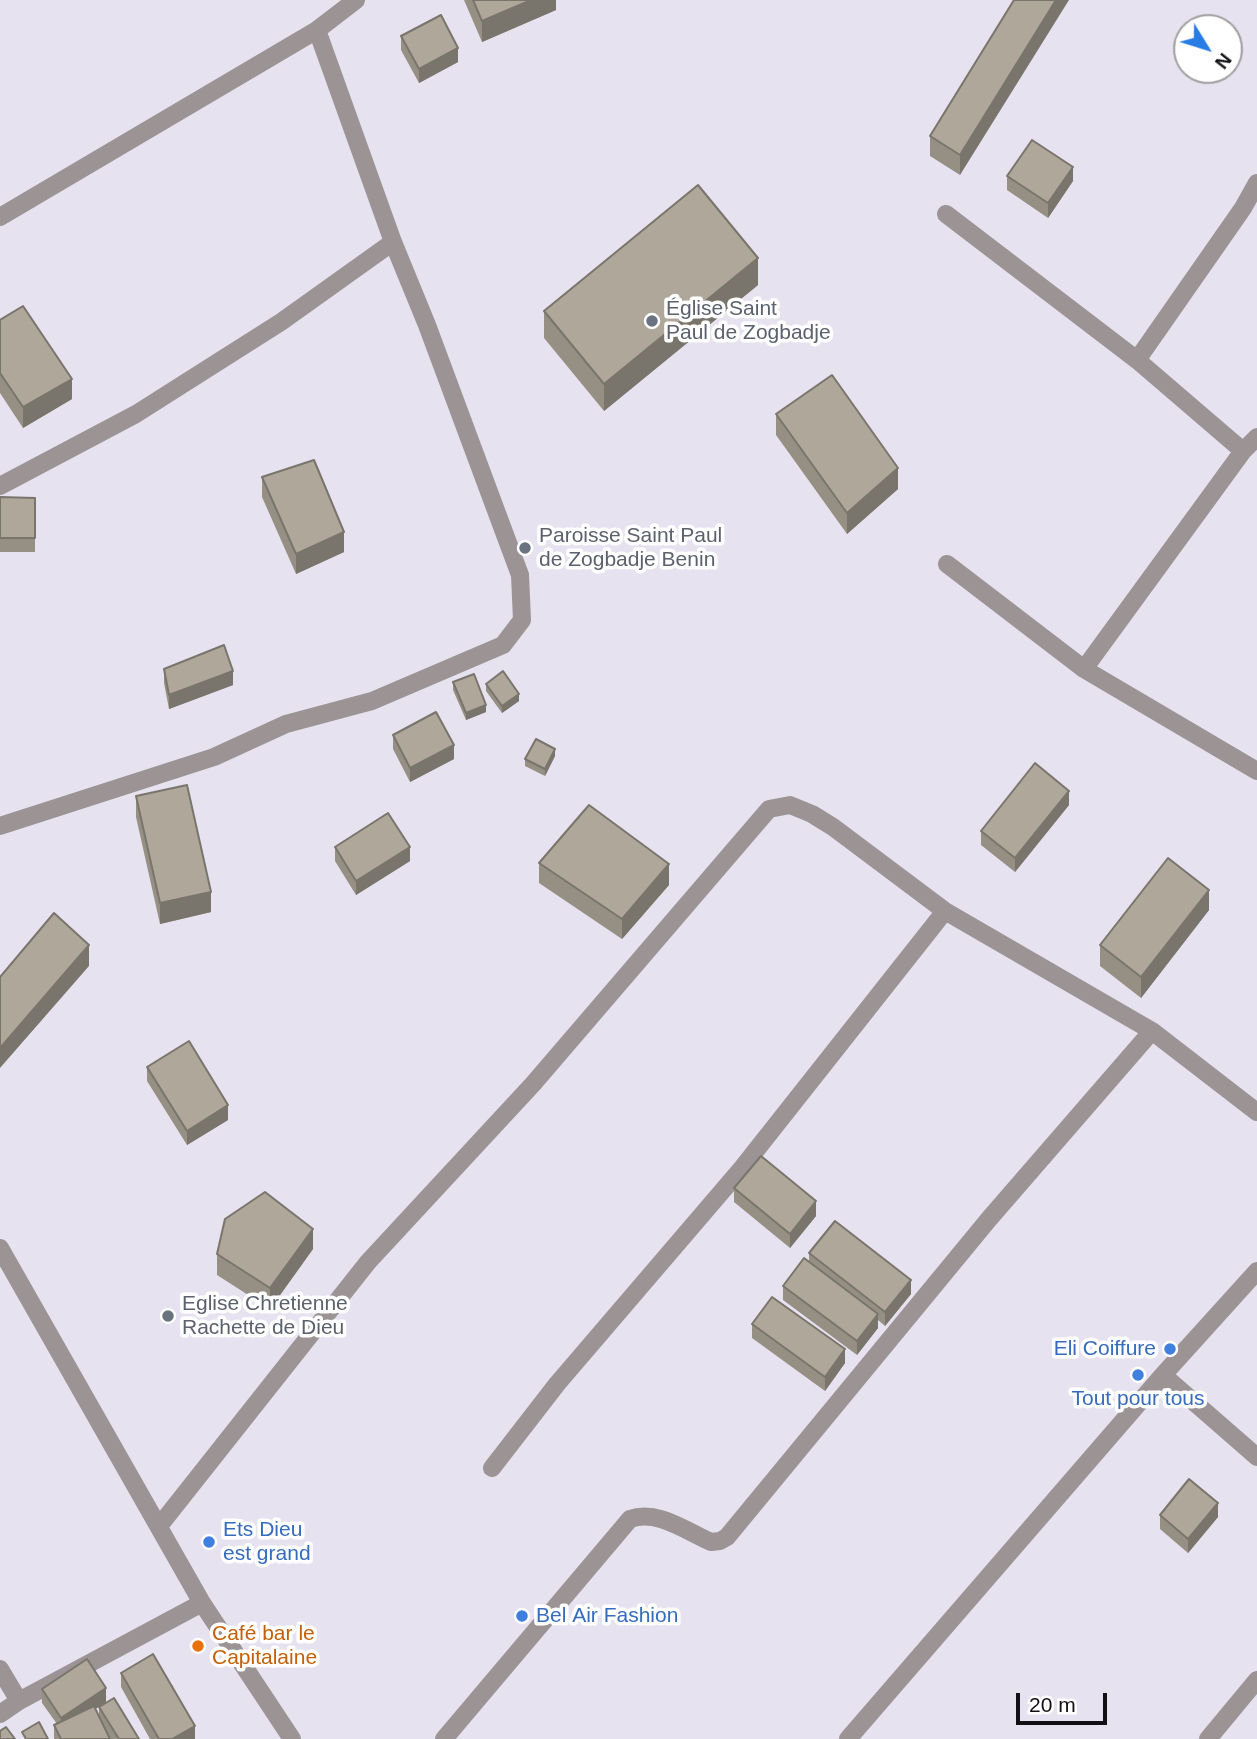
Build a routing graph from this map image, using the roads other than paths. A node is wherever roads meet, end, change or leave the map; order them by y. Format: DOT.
graph roads {
  1 [pos="356,0"];
  2 [pos="317,30"];
  3 [pos="1257,183"];
  4 [pos="946,214"];
  5 [pos="0,217"];
  6 [pos="393,242"];
  7 [pos="1137,360"];
  8 [pos="1257,437"];
  9 [pos="1243,451"];
  10 [pos="0,486"];
  11 [pos="947,564"];
  12 [pos="1084,669"];
  13 [pos="1257,771"];
  14 [pos="0,826"];
  15 [pos="945,911"];
  16 [pos="1152,1031"];
  17 [pos="1257,1112"];
  18 [pos="0,1248"];
  19 [pos="1257,1271"];
  20 [pos="1163,1375"];
  21 [pos="1257,1458"];
  22 [pos="492,1468"];
  23 [pos="160,1525"];
  24 [pos="202,1603"];
  25 [pos="0,1669"];
  26 [pos="1257,1680"];
  27 [pos="19,1701"];
  28 [pos="0,1714"];
  29 [pos="292,1739"];
  30 [pos="444,1739"];
  31 [pos="848,1739"];
  32 [pos="1208,1739"];
  1 -- 2 [label="street"];
  2 -- 5 [label="street"];
  2 -- 6 [label="street"];
  3 -- 7 [label="street"];
  4 -- 7 [label="street"];
  6 -- 10 [label="street"];
  6 -- 14 [label="street"];
  7 -- 9 [label="street"];
  8 -- 9 [label="street"];
  9 -- 12 [label="street"];
  11 -- 12 [label="street"];
  12 -- 13 [label="street"];
  15 -- 16 [label="street"];
  15 -- 22 [label="street"];
  15 -- 23 [label="street"];
  16 -- 17 [label="street"];
  16 -- 30 [label="street"];
  18 -- 23 [label="street"];
  19 -- 20 [label="street"];
  20 -- 21 [label="street"];
  20 -- 31 [label="street"];
  23 -- 24 [label="street"];
  24 -- 27 [label="street"];
  24 -- 29 [label="street"];
  25 -- 27 [label="street"];
  26 -- 32 [label="street"];
  27 -- 28 [label="street"];
}
